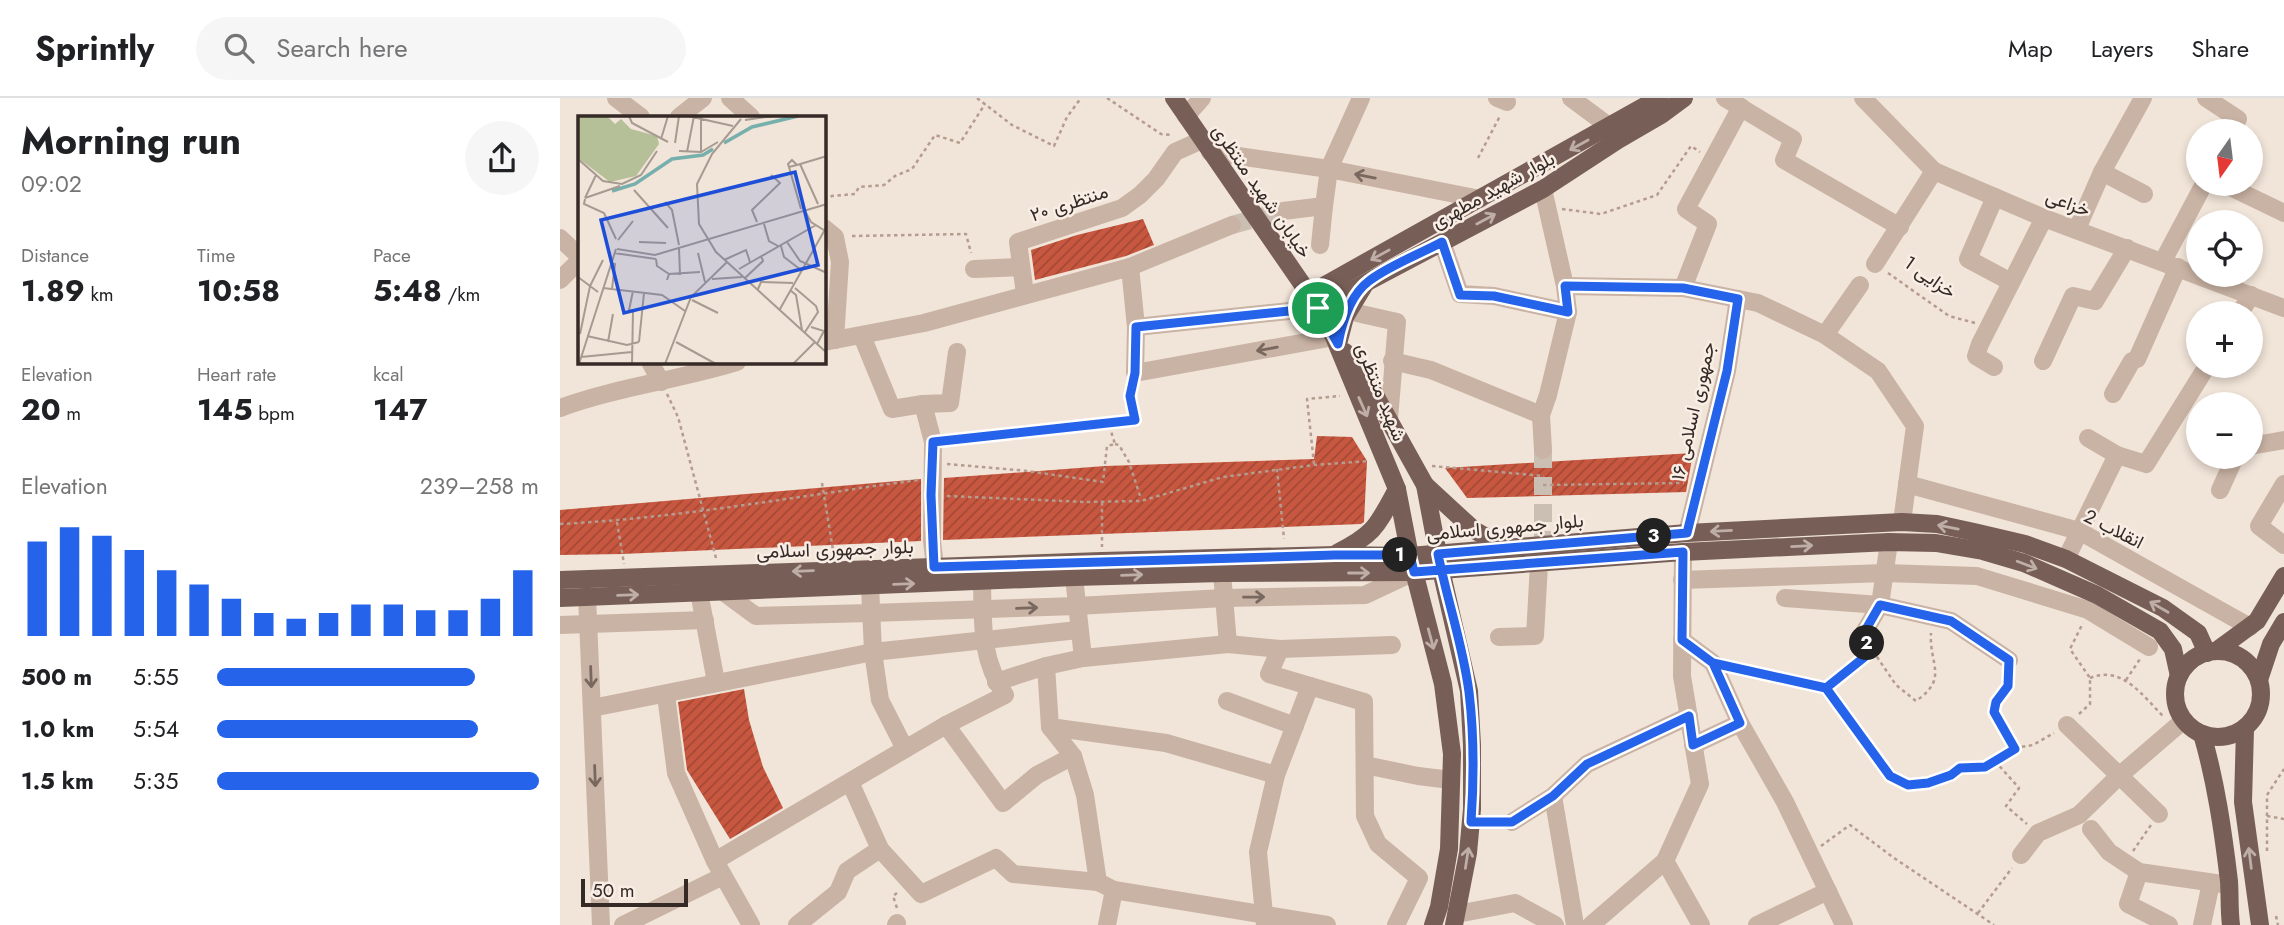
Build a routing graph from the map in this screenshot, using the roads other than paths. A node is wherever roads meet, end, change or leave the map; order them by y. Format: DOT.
graph roads {
  1 [pos="616,98"];
  2 [pos="703,98"];
  3 [pos="730,98"];
  4 [pos="1174,98"];
  5 [pos="1202,98"];
  6 [pos="1362,98"];
  7 [pos="1571,98"];
  8 [pos="1659,98"];
  9 [pos="1684,98"];
  10 [pos="1863,98"];
  11 [pos="2143,98"];
  12 [pos="2206,98"];
  13 [pos="1733,103"];
  14 [pos="640,116"];
  15 [pos="681,116"];
  16 [pos="750,116"];
  17 [pos="1186,116"];
  18 [pos="2238,119"];
  19 [pos="1610,127"];
  20 [pos="1206,146"];
  21 [pos="1329,169"];
  22 [pos="1934,172"];
  23 [pos="2102,172"];
  24 [pos="1543,189"];
  25 [pos="2144,194"];
  26 [pos="2199,196"];
  27 [pos="2249,196"];
  28 [pos="1995,197"];
  29 [pos="1480,199"];
  30 [pos="1324,206"];
  31 [pos="1283,211"];
  32 [pos="2284,213"];
  33 [pos="2044,218"];
  34 [pos="1233,225"];
  35 [pos="1900,227"];
  36 [pos="2077,229"];
  37 [pos="830,232"];
  38 [pos="560,238"];
  39 [pos="1442,242"];
  40 [pos="1320,244"];
  41 [pos="2127,248"];
  42 [pos="578,258"];
  43 [pos="578,260"];
  44 [pos="1875,264"];
  45 [pos="2170,264"];
  46 [pos="1021,267"];
  47 [pos="1130,267"];
  48 [pos="974,269"];
  49 [pos="560,280"];
  50 [pos="1367,281"];
  51 [pos="2011,282"];
  52 [pos="1860,285"];
  53 [pos="1565,286"];
  54 [pos="1683,288"];
  55 [pos="1025,294"];
  56 [pos="2251,295"];
  57 [pos="1738,299"];
  58 [pos="1313,301"];
  59 [pos="2247,301"];
  60 [pos="2284,308"];
  61 [pos="1348,311"];
  62 [pos="1568,312"];
  63 [pos="1136,327"];
  64 [pos="1825,335"];
  65 [pos="862,336"];
  66 [pos="830,341"];
  67 [pos="1336,341"];
  68 [pos="957,352"];
  69 [pos="2043,360"];
  70 [pos="1392,361"];
  71 [pos="651,364"];
  72 [pos="729,364"];
  73 [pos="1994,367"];
  74 [pos="2200,378"];
  75 [pos="661,382"];
  76 [pos="2113,394"];
  77 [pos="923,404"];
  78 [pos="560,408"];
  79 [pos="1541,415"];
  80 [pos="1389,419"];
  81 [pos="2088,438"];
  82 [pos="2284,440"];
  83 [pos="2263,444"];
  84 [pos="1543,450"];
  85 [pos="2117,455"];
  86 [pos="2230,469"];
  87 [pos="1907,484"];
  88 [pos="2284,484"];
  89 [pos="1425,485"];
  90 [pos="1397,489"];
  91 [pos="2220,490"];
  92 [pos="1902,522"];
  93 [pos="2079,531"];
  94 [pos="1687,533"];
  95 [pos="1889,542"];
  96 [pos="2284,545"];
  97 [pos="1504,547"];
  98 [pos="1983,551"];
  99 [pos="1683,552"];
  100 [pos="1335,555"];
  101 [pos="2066,559"];
  102 [pos="1440,562"];
  103 [pos="1412,564"];
  104 [pos="1539,564"];
  105 [pos="934,567"];
  106 [pos="1222,573"];
  107 [pos="1885,573"];
  108 [pos="1977,576"];
  109 [pos="2284,576"];
  110 [pos="1074,577"];
  111 [pos="560,580"];
  112 [pos="982,580"];
  113 [pos="1682,580"];
  114 [pos="721,583"];
  115 [pos="870,585"];
  116 [pos="699,592"];
  117 [pos="587,596"];
  118 [pos="560,598"];
  119 [pos="1224,598"];
  120 [pos="1785,598"];
  121 [pos="1880,605"];
  122 [pos="1077,606"];
  123 [pos="983,610"];
  124 [pos="871,613"];
  125 [pos="705,620"];
  126 [pos="2284,622"];
  127 [pos="588,624"];
  128 [pos="560,625"];
  129 [pos="2250,627"];
  130 [pos="1079,630"];
  131 [pos="1499,637"];
  132 [pos="984,640"];
  133 [pos="1682,640"];
  134 [pos="1867,643"];
  135 [pos="1228,644"];
  136 [pos="1392,645"];
  137 [pos="2149,647"];
  138 [pos="1280,649"];
  139 [pos="873,652"];
  140 [pos="2211,652"];
  141 [pos="1083,658"];
  142 [pos="2009,660"];
  143 [pos="1046,666"];
  144 [pos="2179,676"];
  145 [pos="2259,680"];
  146 [pos="716,682"];
  147 [pos="1310,686"];
  148 [pos="1000,689"];
  149 [pos="666,695"];
  150 [pos="1227,701"];
  151 [pos="592,708"];
  152 [pos="1689,716"];
  153 [pos="1740,723"];
  154 [pos="2180,724"];
  155 [pos="946,725"];
  156 [pos="2067,725"];
  157 [pos="1294,726"];
  158 [pos="1050,727"];
  159 [pos="2245,729"];
  160 [pos="2202,734"];
  161 [pos="1693,745"];
  162 [pos="905,749"];
  163 [pos="1073,756"];
  164 [pos="1365,765"];
  165 [pos="1276,775"];
  166 [pos="2119,776"];
  167 [pos="1451,780"];
  168 [pos="850,782"];
  169 [pos="1553,796"];
  170 [pos="2159,814"];
  171 [pos="1512,822"];
  172 [pos="2091,829"];
  173 [pos="880,849"];
  174 [pos="2021,855"];
  175 [pos="1665,861"];
  176 [pos="2133,867"];
  177 [pos="719,868"];
  178 [pos="2220,884"];
  179 [pos="1106,886"];
  180 [pos="1828,891"];
  181 [pos="1455,919"];
  182 [pos="1265,921"];
  183 [pos="601,925"];
  184 [pos="623,925"];
  185 [pos="751,925"];
  186 [pos="797,925"];
  187 [pos="1107,925"];
  188 [pos="1327,925"];
  189 [pos="1396,925"];
  190 [pos="1433,925"];
  191 [pos="1555,925"];
  192 [pos="1575,925"];
  193 [pos="1591,925"];
  194 [pos="1701,925"];
  195 [pos="1757,925"];
  196 [pos="1844,925"];
  197 [pos="2169,925"];
  198 [pos="2202,925"];
  199 [pos="2231,925"];
  200 [pos="2260,925"];
  1 -- 14 [label="street"];
  2 -- 15 [label="street"];
  3 -- 16 [label="street"];
  4 -- 17 [label="main road, خیابان شهید منتظری"];
  5 -- 17 [label="street"];
  6 -- 21 [label="street"];
  7 -- 19 [label="street"];
  8 -- 19 [label="main road, بلوار شهید مطهری"];
  9 -- 24 [label="main road, بلوار شهید مطهری"];
  10 -- 22 [label="street, خزاعی"];
  11 -- 23 [label="street"];
  12 -- 18 [label="street"];
  13 -- 35 [label="street"];
  13 -- 54 [label="street"];
  17 -- 20 [label="main road, خیابان شهید منتظری"];
  19 -- 29 [label="main road, بلوار شهید مطهری, one-way"];
  20 -- 21 [label="street"];
  20 -- 46 [label="street, منتظری ۲۰"];
  20 -- 58 [label="main road, خیابان شهید منتظری"];
  29 -- 21 [label="street, one-way"];
  21 -- 30 [label="street"];
  22 -- 28 [label="street, خزاعی"];
  22 -- 35 [label="street, خزایی 1"];
  23 -- 25 [label="street"];
  23 -- 36 [label="street"];
  39 -- 24 [label="main road, بلوار شهید مطهری, one-way"];
  24 -- 53 [label="street"];
  26 -- 45 [label="street"];
  27 -- 32 [label="street"];
  28 -- 33 [label="street, خزاعی"];
  28 -- 51 [label="street"];
  29 -- 58 [label="main road, بلوار شهید مطهری, one-way"];
  30 -- 31 [label="street"];
  30 -- 40 [label="street"];
  33 -- 36 [label="street, خزاعی"];
  33 -- 51 [label="street"];
  34 -- 47 [label="street"];
  35 -- 44 [label="street, خزایی 1"];
  36 -- 41 [label="street, خزاعی"];
  37 -- 66 [label="street"];
  38 -- 42 [label="street"];
  39 -- 50 [label="main road, بلوار شهید مطهری"];
  39 -- 62 [label="street"];
  41 -- 45 [label="street, خزاعی"];
  41 -- 69 [label="street"];
  43 -- 49 [label="street"];
  45 -- 56 [label="street, خزاعی"];
  45 -- 76 [label="street"];
  46 -- 48 [label="street"];
  46 -- 55 [label="street, منتظری ۲۰"];
  47 -- 55 [label="street"];
  47 -- 63 [label="street"];
  50 -- 58 [label="main road, بلوار شهید مطهری"];
  50 -- 61 [label="main road"];
  51 -- 73 [label="street"];
  52 -- 64 [label="street"];
  53 -- 54 [label="street"];
  53 -- 62 [label="street"];
  54 -- 57 [label="street"];
  55 -- 65 [label="street"];
  56 -- 59 [label="street"];
  56 -- 60 [label="street, خزاعی"];
  57 -- 64 [label="street"];
  57 -- 94 [label="street, جمهوری اسلامی ۱۶"];
  58 -- 63 [label="street"];
  58 -- 67 [label="main road, خیابان شهید منتظری"];
  61 -- 67 [label="main road"];
  61 -- 70 [label="street"];
  62 -- 79 [label="street"];
  67 -- 63 [label="street, one-way"];
  64 -- 87 [label="street"];
  65 -- 66 [label="street"];
  65 -- 77 [label="street"];
  67 -- 80 [label="main road, شهید منتظری"];
  67 -- 90 [label="main road, شهید منتظری, one-way"];
  68 -- 77 [label="street"];
  70 -- 79 [label="street"];
  70 -- 80 [label="street"];
  71 -- 75 [label="street"];
  72 -- 75 [label="street"];
  74 -- 85 [label="street"];
  75 -- 78 [label="street"];
  77 -- 105 [label="street"];
  79 -- 84 [label="street"];
  80 -- 89 [label="main road, شهید منتظری"];
  81 -- 85 [label="street"];
  82 -- 83 [label="street"];
  85 -- 93 [label="street"];
  86 -- 91 [label="street"];
  87 -- 92 [label="street"];
  87 -- 93 [label="street, انقلاب 2"];
  88 -- 96 [label="street"];
  89 -- 97 [label="main road"];
  89 -- 102 [label="main road, شهید منتظری"];
  90 -- 100 [label="main road"];
  90 -- 103 [label="main road, شهید منتظری"];
  92 -- 94 [label="main road, بلوار جمهوری اسلامی, one-way"];
  101 -- 92 [label="main road, بلوار جمهوری اسلامی, one-way"];
  93 -- 101 [label="street"];
  93 -- 129 [label="street, انقلاب 2"];
  94 -- 97 [label="main road, بلوار جمهوری اسلامی"];
  95 -- 98 [label="main road, بلوار جمهوری اسلامی"];
  99 -- 95 [label="main road, بلوار جمهوری اسلامی, one-way"];
  95 -- 107 [label="street"];
  97 -- 102 [label="main road, بلوار جمهوری اسلامی"];
  98 -- 108 [label="street"];
  98 -- 144 [label="main road, بلوار جمهوری اسلامی, one-way"];
  99 -- 104 [label="main road, بلوار جمهوری اسلامی"];
  99 -- 113 [label="street"];
  100 -- 103 [label="main road, بلوار جمهوری اسلامی"];
  100 -- 105 [label="main road, بلوار جمهوری اسلامی"];
  140 -- 101 [label="main road, بلوار جمهوری اسلامی, one-way"];
  102 -- 103 [label="main road, بلوار جمهوری اسلامی"];
  102 -- 104 [label="main road, بلوار جمهوری اسلامی"];
  181 -- 102 [label="main road, شهید منتظری, one-way"];
  106 -- 103 [label="main road, بلوار جمهوری اسلامی, one-way"];
  119 -- 103 [label="street, one-way"];
  103 -- 167 [label="main road, شهید منتظری, one-way"];
  104 -- 131 [label="street"];
  105 -- 114 [label="main road, بلوار جمهوری اسلامی, one-way"];
  110 -- 106 [label="main road, بلوار جمهوری اسلامی, one-way"];
  106 -- 119 [label="street"];
  107 -- 108 [label="street"];
  107 -- 113 [label="street"];
  107 -- 121 [label="street"];
  108 -- 137 [label="street"];
  109 -- 129 [label="main road"];
  110 -- 112 [label="main road, بلوار جمهوری اسلامی"];
  110 -- 122 [label="street"];
  111 -- 114 [label="main road, بلوار جمهوری اسلامی"];
  115 -- 112 [label="main road, بلوار جمهوری اسلامی, one-way"];
  112 -- 123 [label="street"];
  113 -- 133 [label="street"];
  114 -- 115 [label="main road, بلوار جمهوری اسلامی"];
  114 -- 116 [label="main road, بلوار جمهوری اسلامی"];
  114 -- 124 [label="street"];
  115 -- 124 [label="street"];
  117 -- 116 [label="main road, بلوار جمهوری اسلامی, one-way"];
  116 -- 125 [label="street"];
  117 -- 118 [label="main road, بلوار جمهوری اسلامی"];
  117 -- 127 [label="street"];
  119 -- 122 [label="street"];
  119 -- 135 [label="street"];
  120 -- 121 [label="street"];
  121 -- 134 [label="street"];
  121 -- 142 [label="street"];
  123 -- 122 [label="street, one-way"];
  122 -- 130 [label="street"];
  123 -- 124 [label="street"];
  123 -- 132 [label="street"];
  124 -- 139 [label="street"];
  125 -- 127 [label="street"];
  125 -- 146 [label="street"];
  126 -- 145 [label="main road"];
  127 -- 128 [label="street"];
  127 -- 151 [label="street, one-way"];
  129 -- 140 [label="main road"];
  130 -- 132 [label="street"];
  130 -- 141 [label="street"];
  132 -- 139 [label="street"];
  132 -- 148 [label="street"];
  133 -- 152 [label="street"];
  133 -- 153 [label="street"];
  135 -- 138 [label="street"];
  135 -- 141 [label="street"];
  136 -- 138 [label="street"];
  138 -- 147 [label="street"];
  139 -- 146 [label="street"];
  139 -- 162 [label="street"];
  140 -- 144 [label="main road"];
  140 -- 145 [label="main road"];
  141 -- 143 [label="street"];
  143 -- 148 [label="street"];
  143 -- 158 [label="street"];
  144 -- 154 [label="main road"];
  145 -- 159 [label="main road"];
  146 -- 149 [label="street"];
  147 -- 157 [label="street"];
  147 -- 164 [label="street"];
  148 -- 155 [label="street"];
  149 -- 151 [label="street"];
  149 -- 177 [label="street"];
  150 -- 157 [label="street"];
  151 -- 183 [label="street, one-way"];
  152 -- 161 [label="street"];
  152 -- 169 [label="street"];
  153 -- 161 [label="street"];
  153 -- 180 [label="street"];
  154 -- 160 [label="main road"];
  154 -- 166 [label="street"];
  155 -- 162 [label="street"];
  155 -- 163 [label="street"];
  156 -- 166 [label="street"];
  157 -- 165 [label="street"];
  158 -- 163 [label="street"];
  158 -- 165 [label="street"];
  159 -- 160 [label="main road"];
  200 -- 159 [label="main road, one-way"];
  160 -- 178 [label="main road"];
  161 -- 175 [label="street"];
  162 -- 168 [label="street"];
  163 -- 179 [label="street"];
  164 -- 167 [label="street"];
  164 -- 189 [label="street"];
  165 -- 182 [label="street"];
  166 -- 170 [label="street"];
  166 -- 174 [label="street"];
  167 -- 190 [label="main road, شهید منتظری"];
  168 -- 173 [label="street"];
  168 -- 177 [label="street"];
  169 -- 171 [label="street"];
  169 -- 192 [label="street"];
  172 -- 176 [label="street"];
  173 -- 179 [label="street"];
  173 -- 186 [label="street"];
  175 -- 193 [label="street"];
  175 -- 194 [label="street"];
  176 -- 178 [label="street"];
  176 -- 197 [label="street"];
  177 -- 184 [label="street"];
  177 -- 185 [label="street"];
  178 -- 198 [label="street"];
  178 -- 199 [label="main road"];
  179 -- 182 [label="street"];
  179 -- 187 [label="street"];
  180 -- 195 [label="street"];
  180 -- 196 [label="street"];
  181 -- 191 [label="street"];
  182 -- 188 [label="street"];
}
